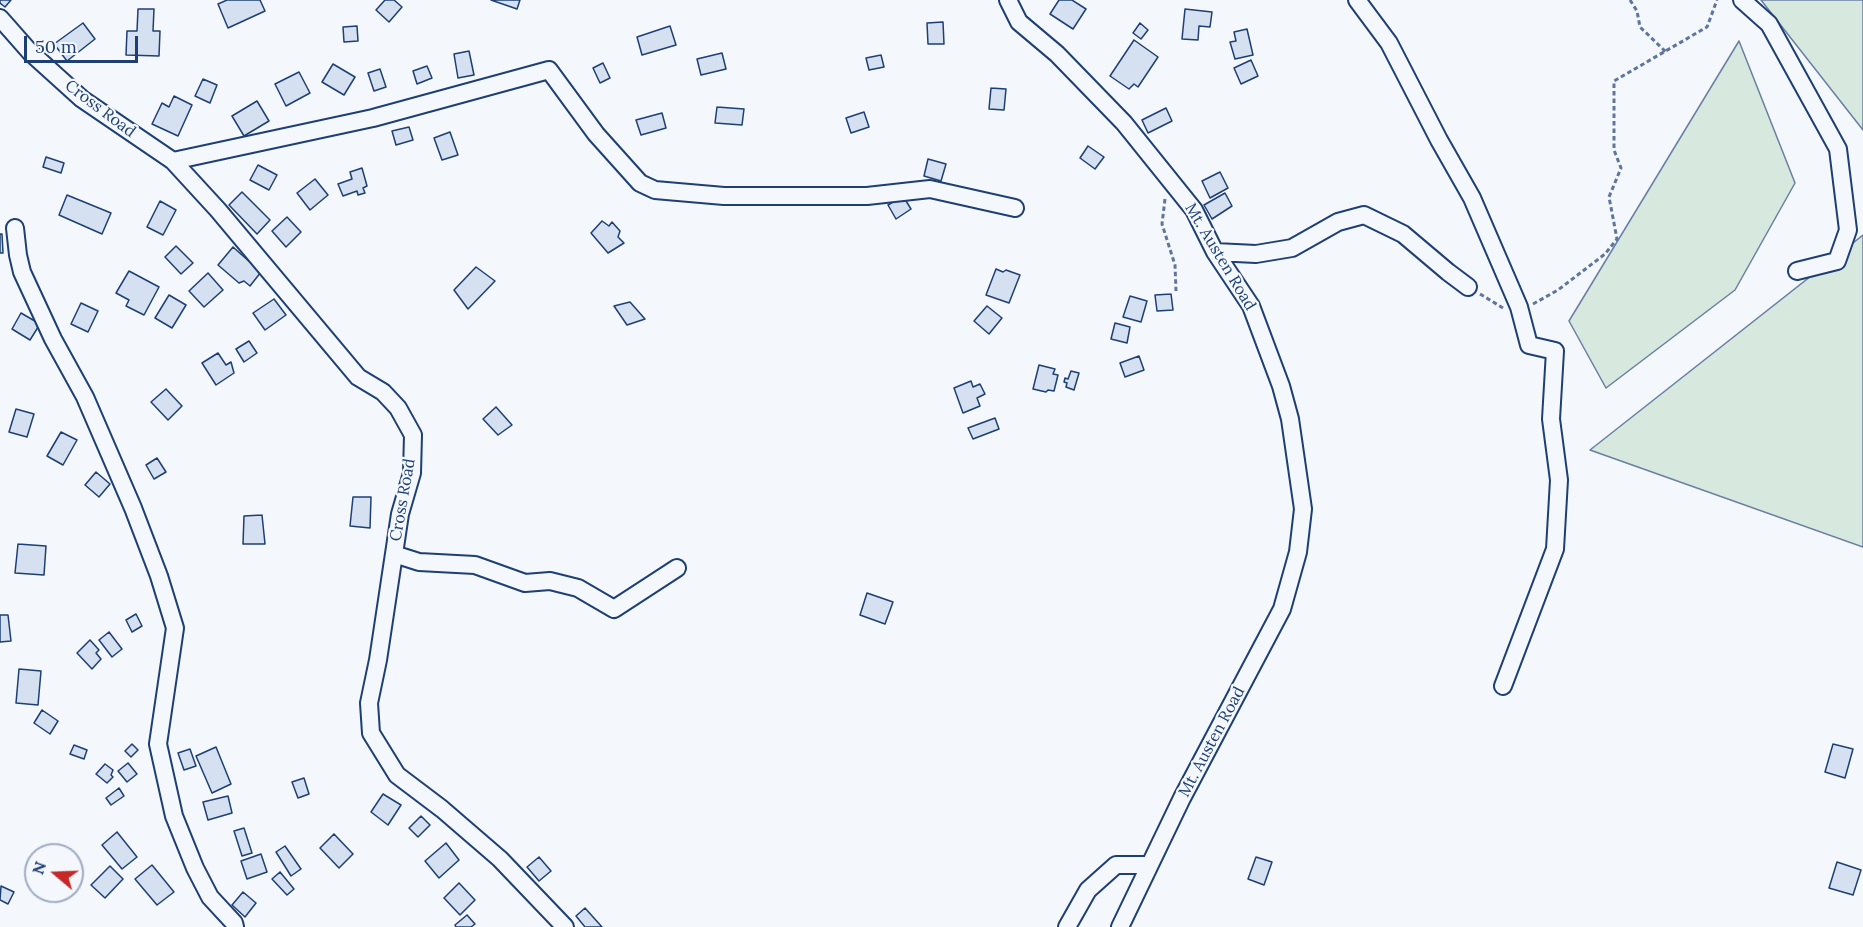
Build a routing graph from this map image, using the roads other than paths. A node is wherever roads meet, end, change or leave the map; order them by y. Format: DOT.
graph roads {
  1 [pos="1008,0"];
  2 [pos="1357,0"];
  3 [pos="1742,0"];
  4 [pos="0,18"];
  5 [pos="172,161"];
  6 [pos="1015,208"];
  7 [pos="15,228"];
  8 [pos="1215,252"];
  9 [pos="1797,272"];
  10 [pos="1468,287"];
  11 [pos="394,555"];
  12 [pos="677,568"];
  13 [pos="1503,686"];
  14 [pos="1149,865"];
  15 [pos="235,927"];
  16 [pos="565,927"];
  17 [pos="1067,927"];
  18 [pos="1120,927"];
  1 -- 8 [label="street, Mt. Austen Road"];
  2 -- 13 [label="street"];
  3 -- 9 [label="street"];
  4 -- 5 [label="street, Cross Road"];
  5 -- 6 [label="street"];
  5 -- 11 [label="street, Cross Road"];
  7 -- 15 [label="street"];
  8 -- 10 [label="street"];
  8 -- 14 [label="street, Mt. Austen Road"];
  11 -- 12 [label="street"];
  11 -- 16 [label="street, Cross Road"];
  14 -- 17 [label="street"];
  14 -- 18 [label="street, Mt. Austen Road"];
}
